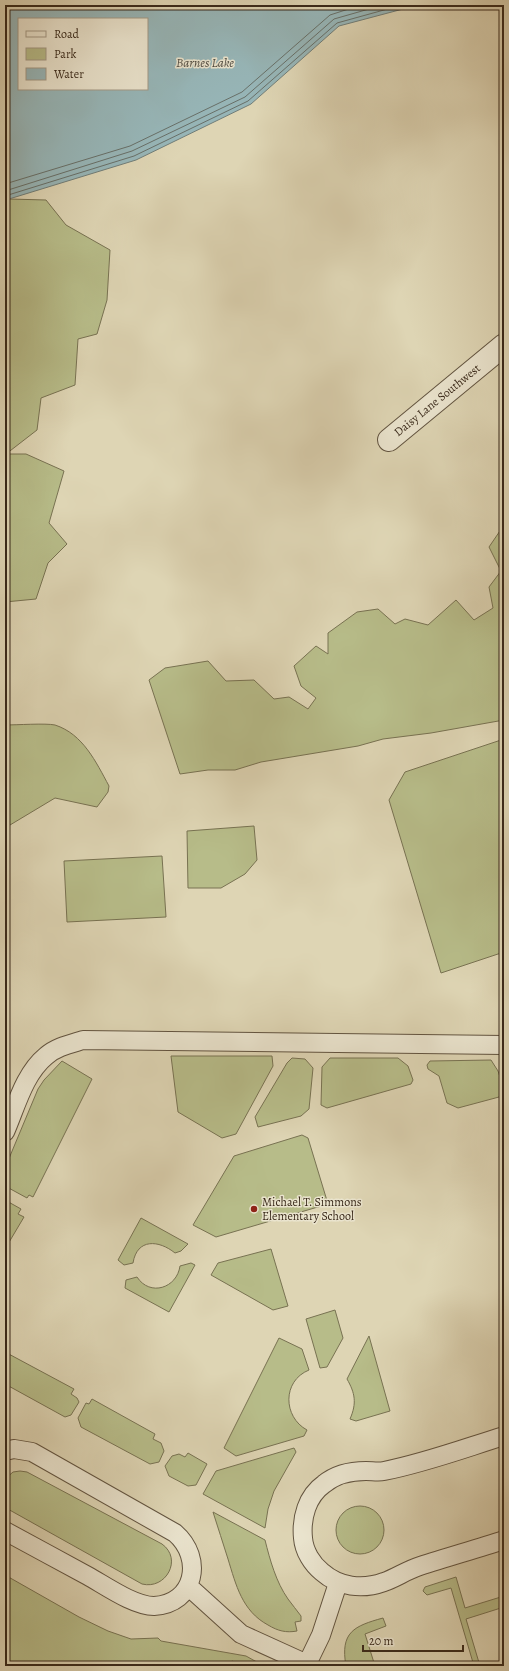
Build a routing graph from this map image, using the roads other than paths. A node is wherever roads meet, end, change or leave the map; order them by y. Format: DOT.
graph roads {
  1 [pos="504,345"];
  2 [pos="389,440"];
  3 [pos="504,1045"];
  4 [pos="5,1132"];
  5 [pos="504,1436"];
  6 [pos="5,1451"];
  7 [pos="5,1530"];
  8 [pos="504,1540"];
  9 [pos="338,1583"];
  10 [pos="188,1586"];
  11 [pos="307,1665"];
  1 -- 2 [label="street, Daisy Lane Southwest"];
  3 -- 4 [label="lane"];
  5 -- 9 [label="lane"];
  6 -- 10 [label="lane"];
  7 -- 10 [label="lane"];
  8 -- 9 [label="lane"];
  9 -- 11 [label="lane"];
  10 -- 11 [label="lane"];
}
